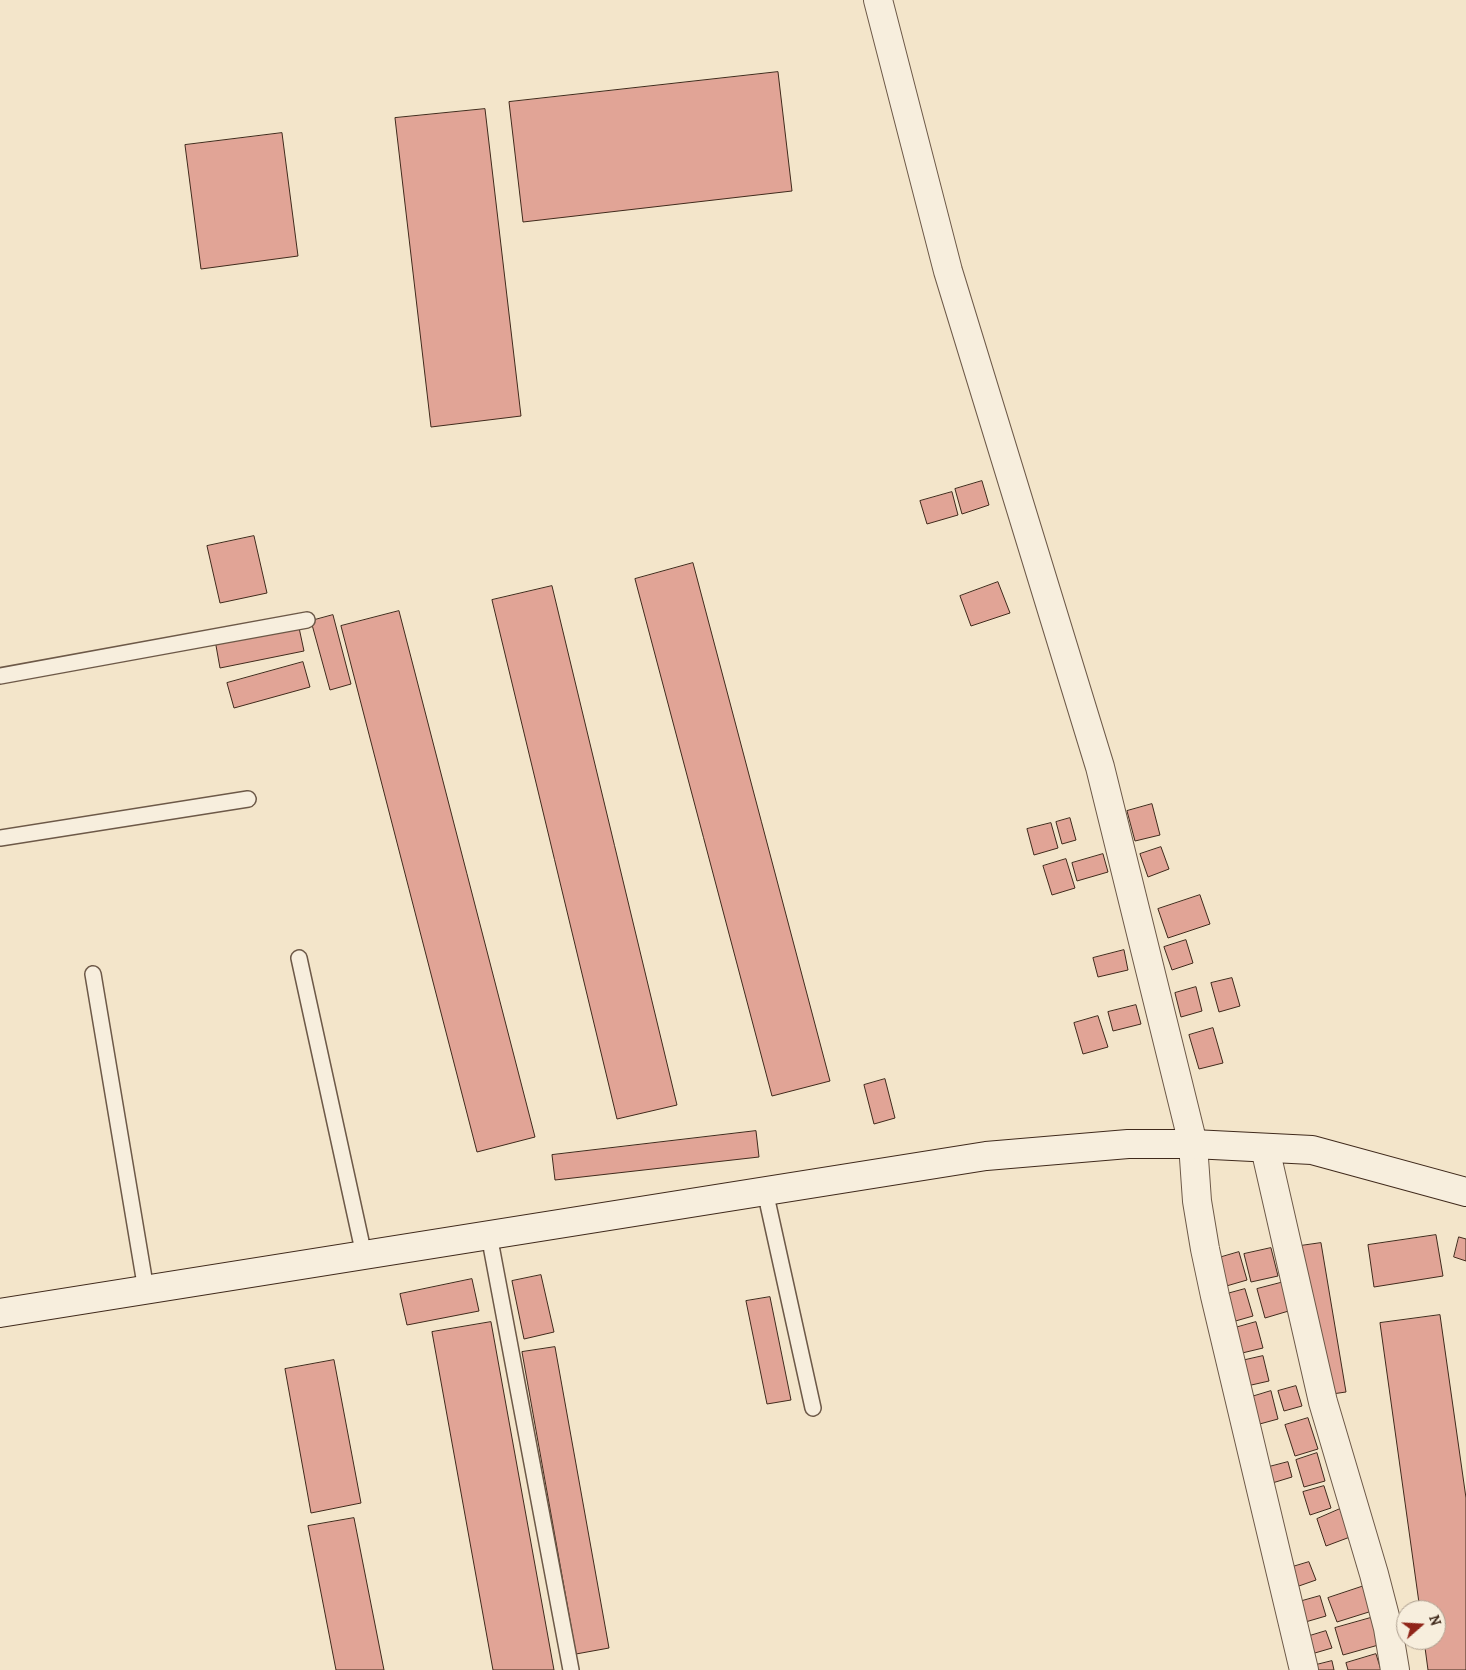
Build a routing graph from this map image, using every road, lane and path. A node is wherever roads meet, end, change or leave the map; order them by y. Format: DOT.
graph roads {
  1 [pos="878,0"];
  2 [pos="307,620"];
  3 [pos="0,676"];
  4 [pos="248,799"];
  5 [pos="0,838"];
  6 [pos="299,958"];
  7 [pos="93,974"];
  8 [pos="1193,1144"];
  9 [pos="1265,1148"];
  10 [pos="765,1191"];
  11 [pos="1466,1192"];
  12 [pos="489,1235"];
  13 [pos="364,1255"];
  14 [pos="146,1290"];
  15 [pos="0,1314"];
  16 [pos="813,1408"];
  17 [pos="571,1670"];
  18 [pos="1304,1670"];
  19 [pos="1395,1670"];
  1 -- 8 [label="street"];
  2 -- 3 [label="lane"];
  4 -- 5 [label="lane"];
  6 -- 13 [label="lane"];
  7 -- 14 [label="lane"];
  8 -- 9 [label="street"];
  8 -- 10 [label="street"];
  8 -- 18 [label="street"];
  9 -- 11 [label="street"];
  9 -- 19 [label="street"];
  10 -- 12 [label="street"];
  10 -- 16 [label="lane"];
  12 -- 13 [label="street"];
  12 -- 17 [label="lane"];
  13 -- 14 [label="street"];
  14 -- 15 [label="street"];
}
